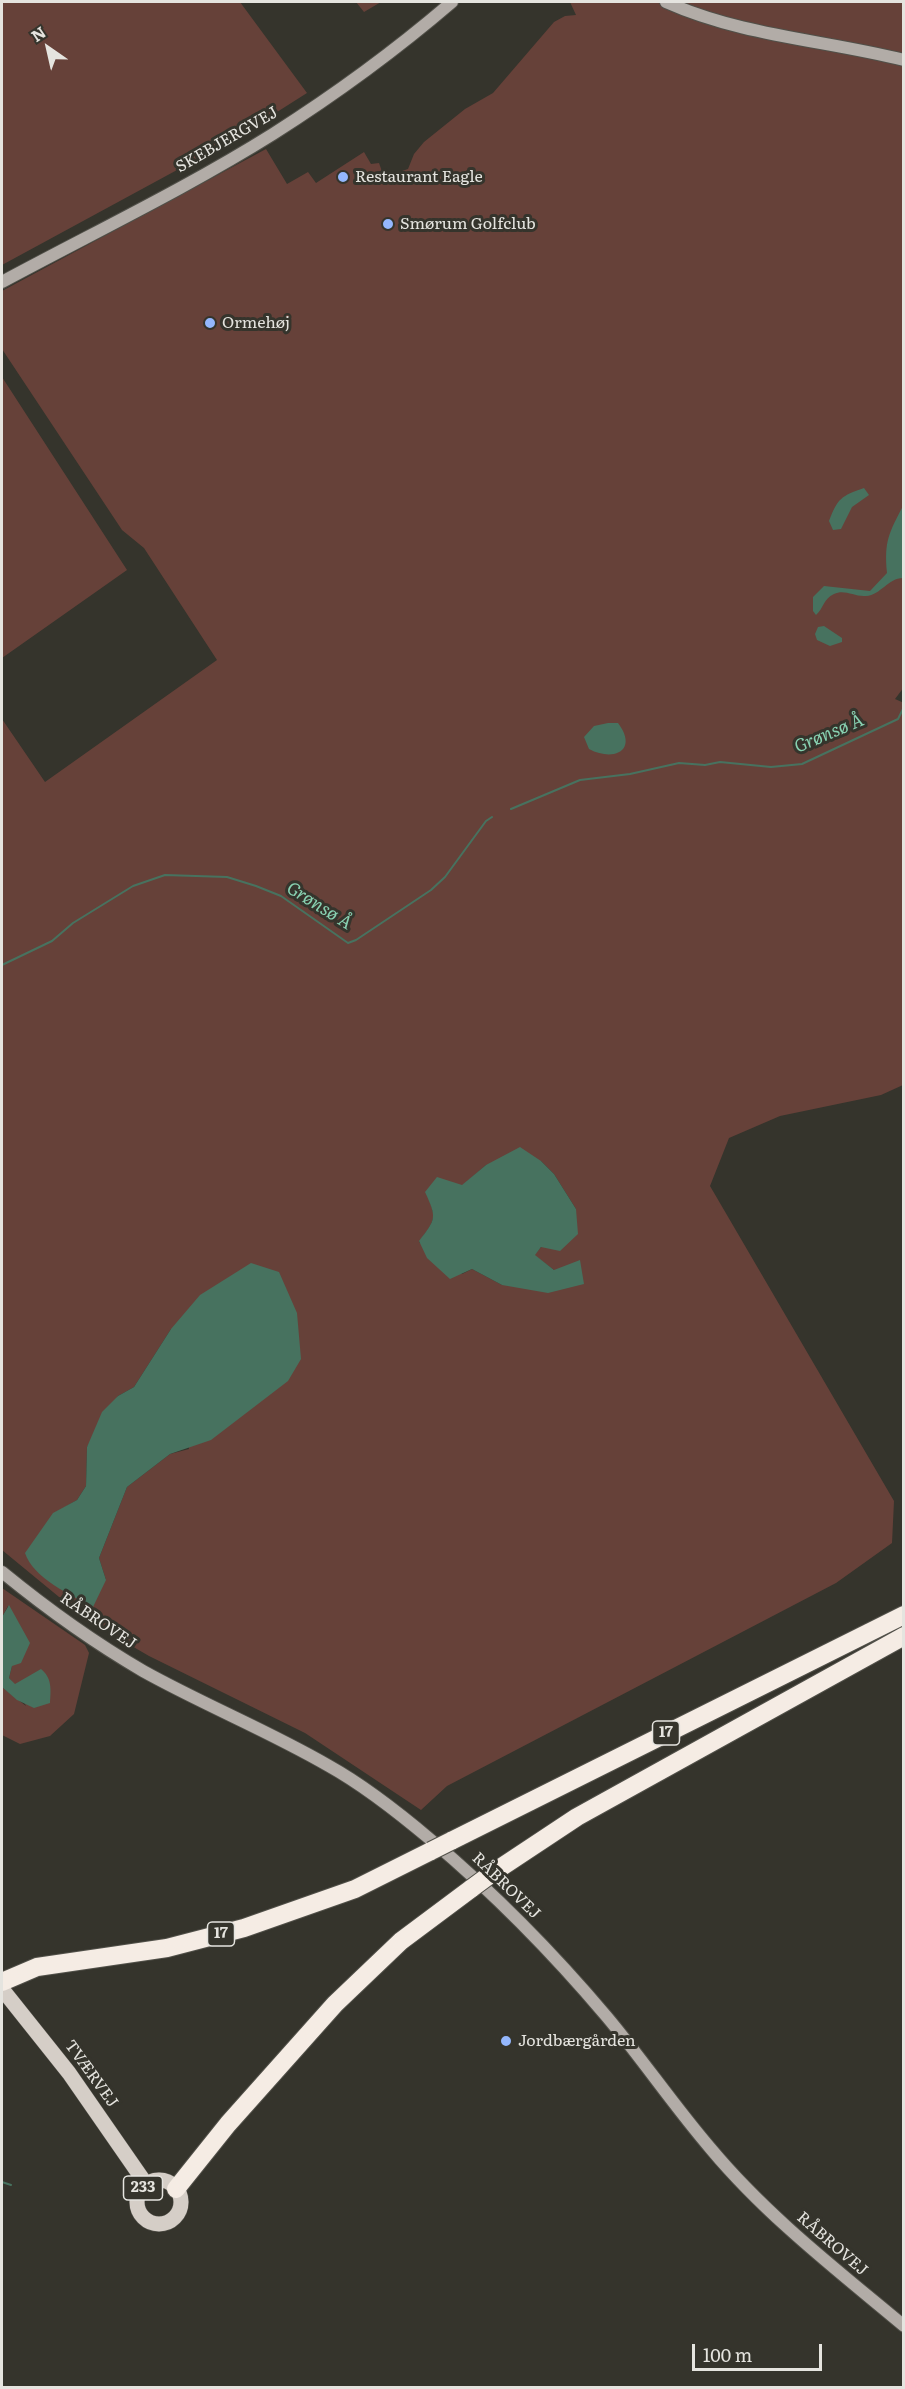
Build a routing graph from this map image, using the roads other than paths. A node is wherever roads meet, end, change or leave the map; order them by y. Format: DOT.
graph roads {
  1 [pos="452,2"];
  2 [pos="666,2"];
  3 [pos="903,60"];
  4 [pos="2,282"];
  5 [pos="2,1572"];
  6 [pos="903,1615"];
  7 [pos="903,1636"];
  8 [pos="2,1982"];
  9 [pos="2,1989"];
  10 [pos="147,2184"];
  11 [pos="176,2189"];
  12 [pos="903,2326"];
  1 -- 4 [label="street, SKEBJERGVEJ"];
  2 -- 3 [label="street"];
  5 -- 12 [label="street, RÅBROVEJ"];
  6 -- 8 [label="highway, 17, bridge"];
  7 -- 11 [label="highway, 17, bridge"];
  9 -- 10 [label="main road, TVÆRVEJ / 233"];
  10 -- 11 [label="main road, 233"];
  10 -- 11 [label="main road, 233"];
}
